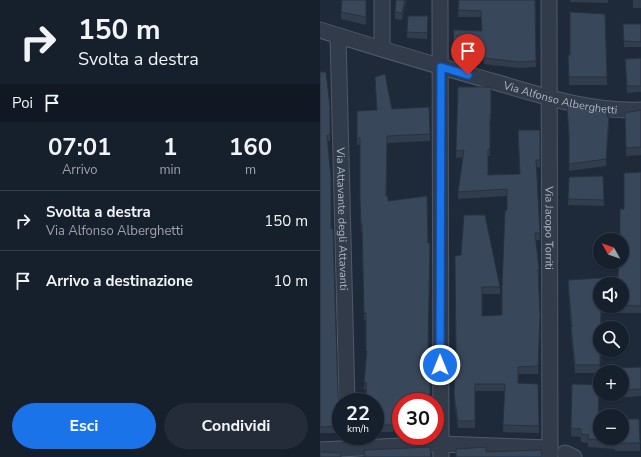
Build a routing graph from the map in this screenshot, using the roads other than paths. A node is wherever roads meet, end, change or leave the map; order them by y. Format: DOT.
graph roads {
  1 [pos="382,0"];
  2 [pos="440,0"];
  3 [pos="549,0"];
  4 [pos="320,30"];
  5 [pos="338,36"];
  6 [pos="382,49"];
  7 [pos="441,67"];
  8 [pos="550,98"];
  9 [pos="641,110"];
  10 [pos="347,393"];
  11 [pos="348,448"];
  12 [pos="320,450"];
  13 [pos="440,450"];
  14 [pos="550,452"];
  1 -- 6 [label="street"];
  2 -- 7 [label="street"];
  3 -- 8 [label="street, Via Jacopo Torriti"];
  4 -- 5 [label="street, Via Alfonso Alberghetti"];
  5 -- 6 [label="street, Via Alfonso Alberghetti"];
  5 -- 10 [label="street, Via Attavante degli Attavanti"];
  6 -- 7 [label="street, Via Alfonso Alberghetti"];
  7 -- 8 [label="street, Via Alfonso Alberghetti"];
  7 -- 13 [label="street"];
  8 -- 9 [label="street, Via Alfonso Alberghetti"];
  8 -- 14 [label="street, Via Jacopo Torriti"];
  11 -- 12 [label="street"];
  11 -- 13 [label="street"];
  13 -- 14 [label="street"];
}
